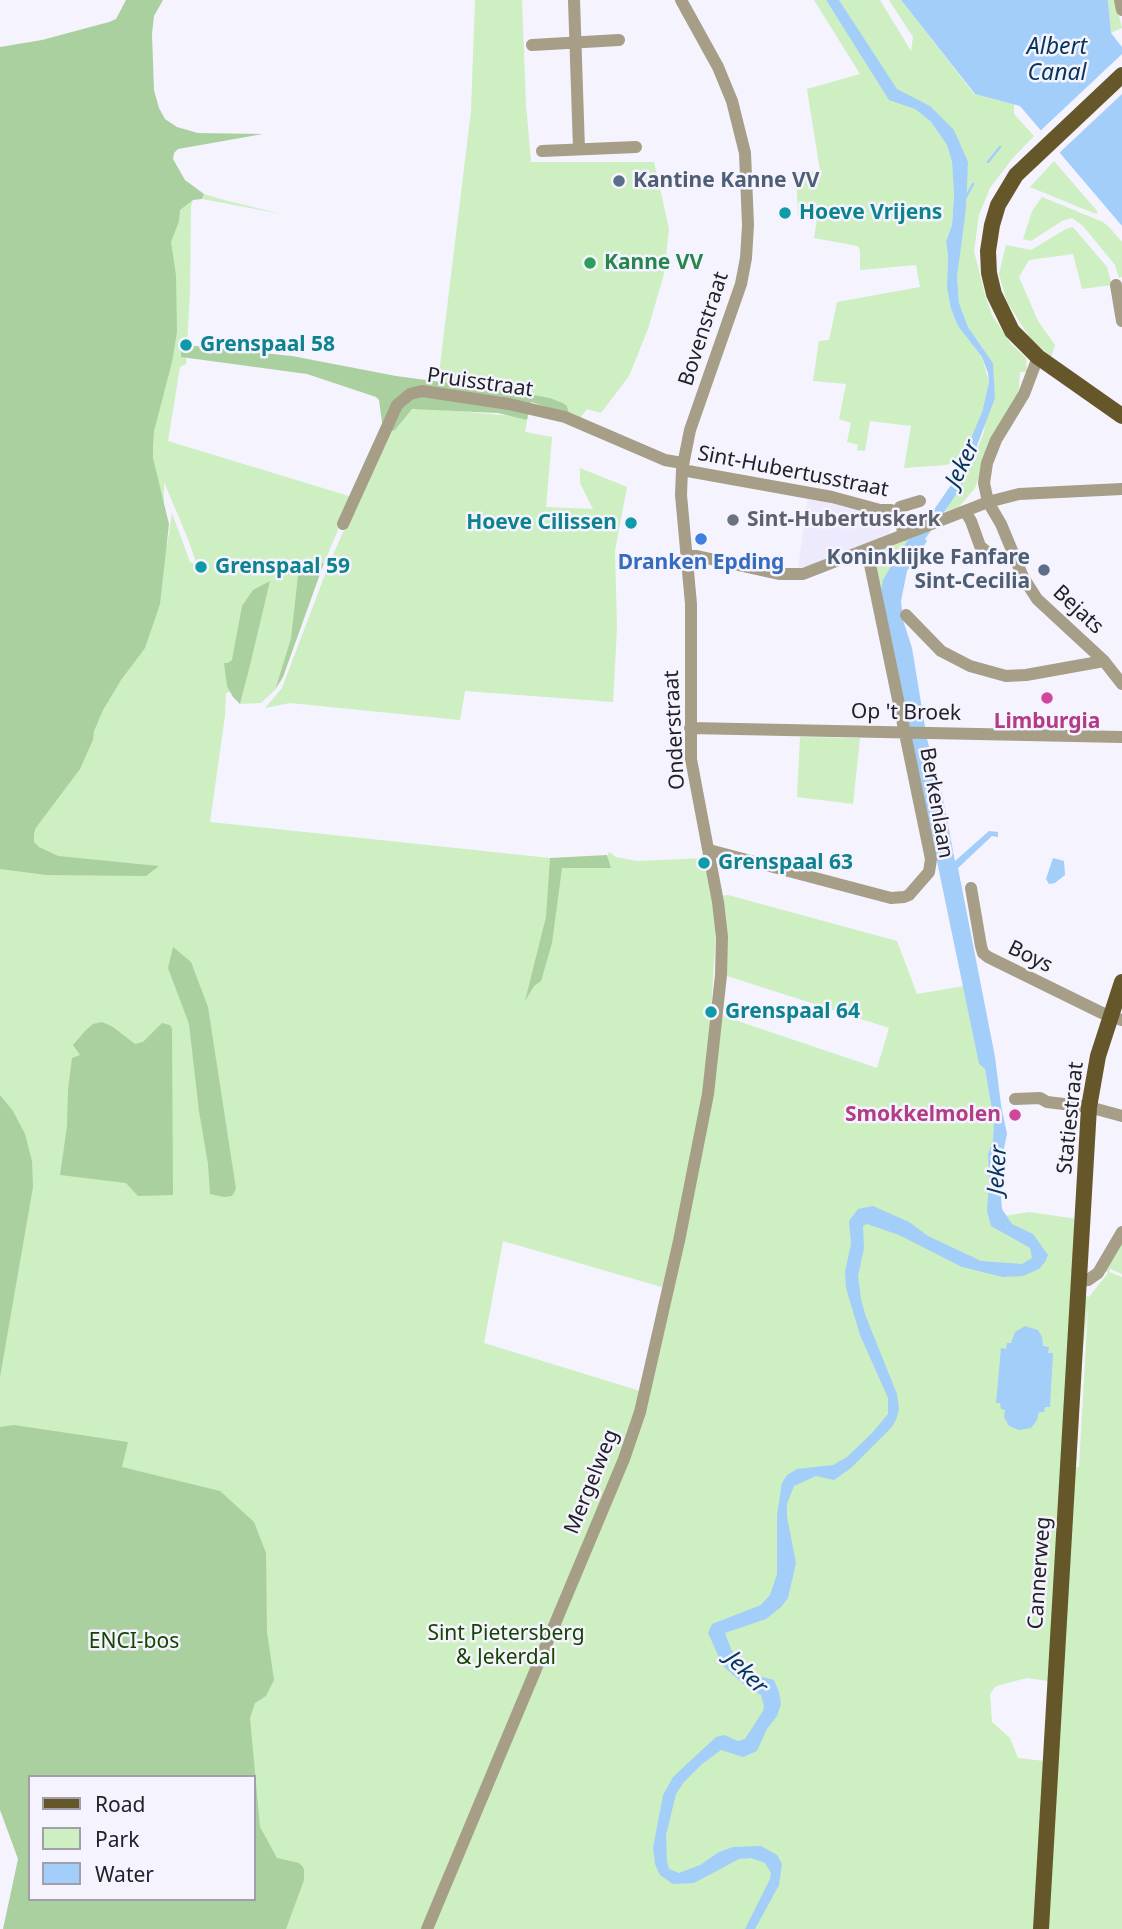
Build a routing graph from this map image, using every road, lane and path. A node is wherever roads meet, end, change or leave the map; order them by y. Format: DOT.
graph roads {
  1 [pos="574,0"];
  2 [pos="681,0"];
  3 [pos="1120,0"];
  4 [pos="1122,10"];
  5 [pos="619,40"];
  6 [pos="576,42"];
  7 [pos="532,45"];
  8 [pos="1122,75"];
  9 [pos="636,147"];
  10 [pos="579,149"];
  11 [pos="542,151"];
  12 [pos="1117,289"];
  13 [pos="1122,321"];
  14 [pos="1038,357"];
  15 [pos="1122,416"];
  16 [pos="682,466"];
  17 [pos="1122,489"];
  18 [pos="920,501"];
  19 [pos="988,502"];
  20 [pos="965,511"];
  21 [pos="896,513"];
  22 [pos="343,524"];
  23 [pos="904,535"];
  24 [pos="867,550"];
  25 [pos="688,556"];
  26 [pos="1014,559"];
  27 [pos="905,615"];
  28 [pos="1104,662"];
  29 [pos="1122,684"];
  30 [pos="690,728"];
  31 [pos="906,732"];
  32 [pos="1122,737"];
  33 [pos="709,850"];
  34 [pos="971,888"];
  35 [pos="1122,982"];
  36 [pos="1116,1018"];
  37 [pos="715,1026"];
  38 [pos="1015,1099"];
  39 [pos="1089,1107"];
  40 [pos="1122,1116"];
  41 [pos="1083,1222"];
  42 [pos="1122,1232"];
  43 [pos="1080,1281"];
  44 [pos="427,1929"];
  45 [pos="1041,1929"];
  1 -- 6 [label="street"];
  2 -- 16 [label="street, Bovenstraat"];
  3 -- 4 [label="street"];
  5 -- 6 [label="street"];
  6 -- 7 [label="street"];
  6 -- 10 [label="street"];
  8 -- 14 [label="main road"];
  9 -- 10 [label="street"];
  10 -- 11 [label="street"];
  12 -- 13 [label="street"];
  14 -- 15 [label="main road"];
  14 -- 19 [label="street"];
  16 -- 21 [label="street, Sint-Hubertusstraat"];
  16 -- 22 [label="street, Pruisstraat"];
  16 -- 25 [label="street, Bovenstraat"];
  17 -- 19 [label="street"];
  18 -- 21 [label="street, Sint-Hubertusstraat"];
  19 -- 20 [label="street"];
  19 -- 26 [label="street, Bejats"];
  20 -- 23 [label="street"];
  20 -- 26 [label="street"];
  21 -- 23 [label="street, Sint-Hubertusstraat"];
  23 -- 24 [label="street"];
  24 -- 25 [label="street"];
  24 -- 31 [label="street, Berkenlaan"];
  25 -- 30 [label="street, Onderstraat"];
  26 -- 28 [label="street, Bejats"];
  27 -- 28 [label="street"];
  28 -- 29 [label="street, Bejats"];
  30 -- 31 [label="street, Op 't Broek"];
  30 -- 33 [label="street, Onderstraat"];
  31 -- 32 [label="street, Op 't Broek"];
  31 -- 33 [label="street, Berkenlaan"];
  33 -- 37 [label="street, Onderstraat"];
  34 -- 36 [label="street, Boys"];
  35 -- 36 [label="main road, Statiestraat"];
  36 -- 39 [label="main road, Statiestraat"];
  37 -- 44 [label="street, Mergelweg"];
  38 -- 39 [label="street"];
  39 -- 40 [label="street"];
  39 -- 41 [label="main road, Statiestraat"];
  41 -- 43 [label="main road, Cannerweg"];
  42 -- 43 [label="street"];
  43 -- 45 [label="main road, Cannerweg"];
}
